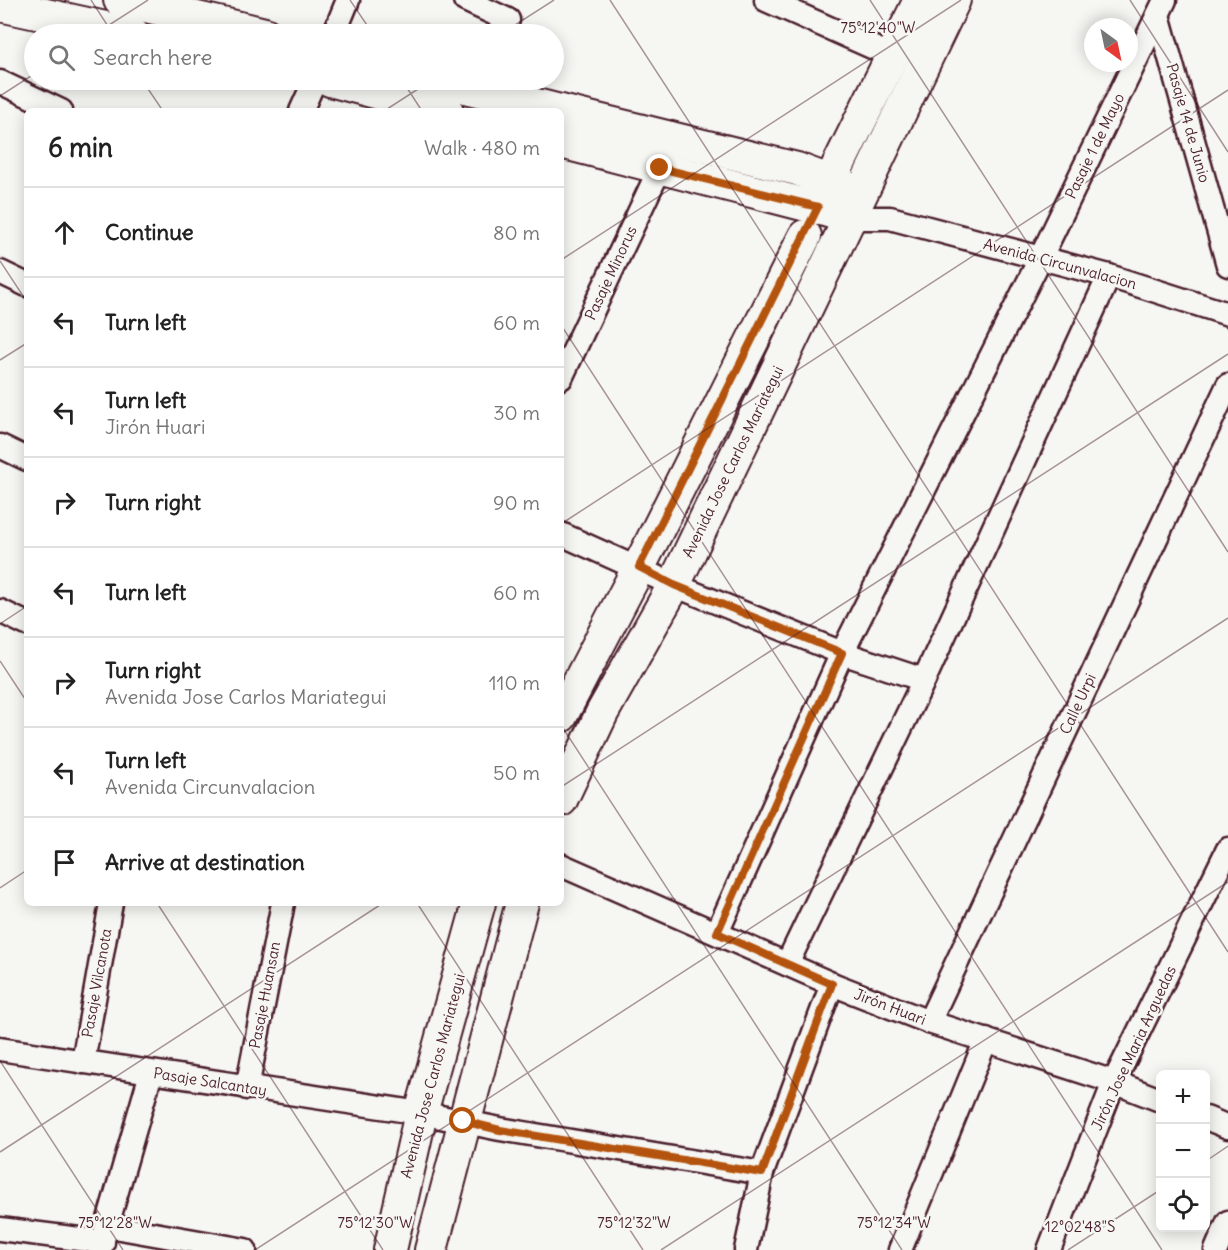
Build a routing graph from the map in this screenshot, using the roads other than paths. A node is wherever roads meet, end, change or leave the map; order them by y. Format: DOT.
graph roads {
  1 [pos="120,0"];
  2 [pos="348,0"];
  3 [pos="465,0"];
  4 [pos="766,0"];
  5 [pos="920,0"];
  6 [pos="954,0"];
  7 [pos="0,5"];
  8 [pos="1161,8"];
  9 [pos="510,18"];
  10 [pos="87,24"];
  11 [pos="222,24"];
  12 [pos="338,24"];
  13 [pos="892,56"];
  14 [pos="0,82"];
  15 [pos="310,90"];
  16 [pos="368,90"];
  17 [pos="504,90"];
  18 [pos="55,108"];
  19 [pos="302,108"];
  20 [pos="436,108"];
  21 [pos="553,108"];
  22 [pos="564,112"];
  23 [pos="564,143"];
  24 [pos="660,168"];
  25 [pos="824,194"];
  26 [pos="856,206"];
  27 [pos="805,236"];
  28 [pos="1040,259"];
  29 [pos="1228,265"];
  30 [pos="0,272"];
  31 [pos="1109,276"];
  32 [pos="24,284"];
  33 [pos="1228,314"];
  34 [pos="568,348"];
  35 [pos="564,365"];
  36 [pos="1228,386"];
  37 [pos="0,446"];
  38 [pos="24,458"];
  39 [pos="564,535"];
  40 [pos="639,567"];
  41 [pos="674,585"];
  42 [pos="0,611"];
  43 [pos="24,623"];
  44 [pos="842,653"];
  45 [pos="924,680"];
  46 [pos="564,708"];
  47 [pos="564,794"];
  48 [pos="1228,849"];
  49 [pos="564,866"];
  50 [pos="110,906"];
  51 [pos="281,906"];
  52 [pos="478,906"];
  53 [pos="521,906"];
  54 [pos="717,933"];
  55 [pos="787,964"];
  56 [pos="832,984"];
  57 [pos="928,1022"];
  58 [pos="986,1040"];
  59 [pos="0,1049"];
  60 [pos="83,1062"];
  61 [pos="151,1073"];
  62 [pos="1114,1082"];
  63 [pos="247,1088"];
  64 [pos="1156,1099"];
  65 [pos="421,1113"];
  66 [pos="1210,1120"];
  67 [pos="463,1121"];
  68 [pos="1228,1127"];
  69 [pos="762,1173"];
  70 [pos="1228,1222"];
  71 [pos="0,1229"];
  72 [pos="104,1239"];
  73 [pos="232,1249"];
  74 [pos="390,1250"];
  75 [pos="431,1250"];
  76 [pos="746,1250"];
  77 [pos="900,1250"];
  78 [pos="1048,1250"];
  79 [pos="1216,1250"];
  1 -- 11 [label="main road"];
  2 -- 12 [label="street"];
  3 -- 9 [label="street"];
  4 -- 13 [label="street"];
  5 -- 13 [label="main road"];
  6 -- 26 [label="main road, Avenida Jose Carlos Mariategui"];
  7 -- 10 [label="main road"];
  8 -- 28 [label="street, Pasaje 1 de Mayo"];
  8 -- 29 [label="street, Pasaje 14 de Junio"];
  13 -- 25 [label="main road"];
  14 -- 18 [label="street"];
  15 -- 19 [label="street"];
  16 -- 20 [label="main road"];
  17 -- 21 [label="main road, Avenida Circunvalacion"];
  22 -- 25 [label="main road, Avenida Circunvalacion"];
  23 -- 24 [label="main road, Avenida Circunvalacion"];
  24 -- 25 [label="main road, Avenida Circunvalacion"];
  24 -- 34 [label="street, Pasaje Minorus"];
  25 -- 26 [label="main road, Avenida Circunvalacion"];
  25 -- 27 [label="street"];
  26 -- 28 [label="street, Avenida Circunvalacion"];
  26 -- 41 [label="main road, Avenida Jose Carlos Mariategui"];
  27 -- 40 [label="main road"];
  28 -- 31 [label="street, Avenida Circunvalacion"];
  28 -- 44 [label="street, Pasaje 1 de Mayo"];
  30 -- 32 [label="street"];
  31 -- 33 [label="street, Avenida Circunvalacion"];
  31 -- 45 [label="street"];
  34 -- 35 [label="street, Pasaje Minorus"];
  36 -- 57 [label="street, Calle Urpi"];
  37 -- 38 [label="street"];
  39 -- 40 [label="street"];
  40 -- 41 [label="street"];
  40 -- 46 [label="main road"];
  41 -- 44 [label="street"];
  41 -- 47 [label="main road, Avenida Jose Carlos Mariategui"];
  42 -- 43 [label="street"];
  44 -- 45 [label="street"];
  44 -- 54 [label="street, Pasaje 1 de Mayo"];
  45 -- 55 [label="street"];
  48 -- 62 [label="street, Jirón Jose Maria Arguedas"];
  49 -- 54 [label="street, Jirón Huari"];
  50 -- 60 [label="street, Pasaje Vilcanota"];
  51 -- 63 [label="street, Pasaje Huansan"];
  52 -- 65 [label="main road, Avenida Jose Carlos Mariategui"];
  53 -- 67 [label="main road"];
  54 -- 55 [label="street, Jirón Huari"];
  55 -- 56 [label="street, Jirón Huari"];
  56 -- 57 [label="street, Jirón Huari"];
  56 -- 69 [label="street"];
  57 -- 58 [label="street, Jirón Huari"];
  58 -- 62 [label="street, Jirón Huari"];
  58 -- 77 [label="street"];
  59 -- 60 [label="street, Pasaje Salcantay"];
  60 -- 61 [label="street, Pasaje Salcantay"];
  61 -- 63 [label="street, Pasaje Salcantay"];
  61 -- 72 [label="street"];
  62 -- 64 [label="street, Jirón Huari"];
  62 -- 78 [label="street, Jirón Jose Maria Arguedas"];
  63 -- 65 [label="street, Pasaje Salcantay"];
  65 -- 67 [label="street, Pasaje Salcantay"];
  65 -- 74 [label="main road, Avenida Jose Carlos Mariategui"];
  66 -- 68 [label="street"];
  67 -- 69 [label="street, Pasaje Salcantay"];
  67 -- 75 [label="main road"];
  69 -- 76 [label="street"];
  70 -- 79 [label="street"];
  71 -- 72 [label="street"];
  72 -- 73 [label="street"];
}
